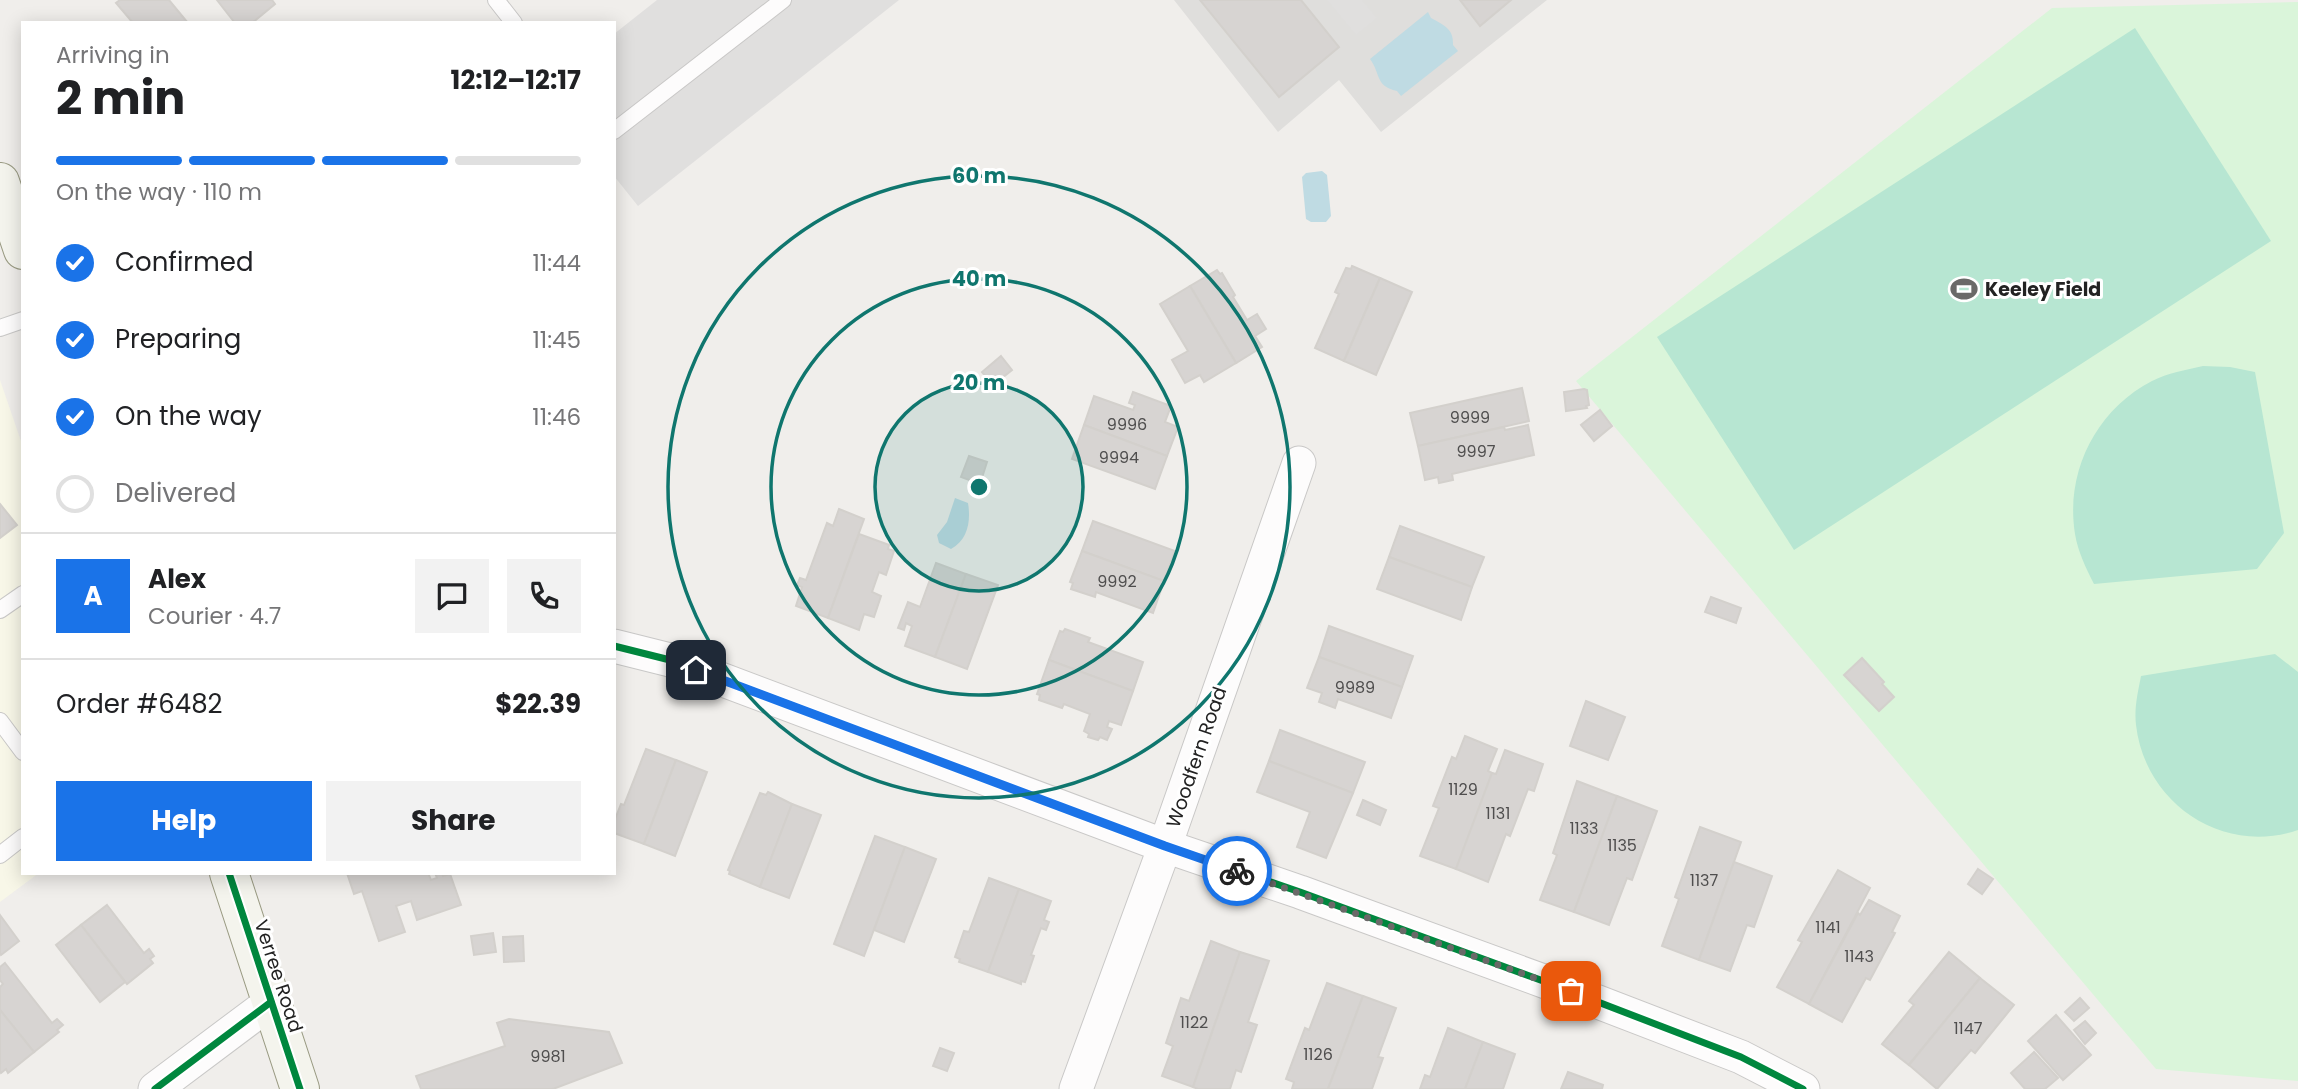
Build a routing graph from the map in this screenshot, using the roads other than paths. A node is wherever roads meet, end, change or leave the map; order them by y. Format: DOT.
graph roads {
  1 [pos="496,0"];
  2 [pos="783,0"];
  3 [pos="512,21"];
  4 [pos="616,129"];
  5 [pos="0,182"];
  6 [pos="21,244"];
  7 [pos="21,321"];
  8 [pos="0,328"];
  9 [pos="1299,463"];
  10 [pos="21,595"];
  11 [pos="0,610"];
  12 [pos="616,646"];
  13 [pos="0,721"];
  14 [pos="21,749"];
  15 [pos="21,839"];
  16 [pos="1165,846"];
  17 [pos="0,855"];
  18 [pos="230,875"];
  19 [pos="271,1002"];
  20 [pos="155,1089"];
  21 [pos="300,1089"];
  22 [pos="1076,1089"];
  23 [pos="1803,1089"];
  1 -- 3 [label="lane"];
  2 -- 4 [label="lane"];
  5 -- 6 [label="main road"];
  7 -- 8 [label="lane"];
  9 -- 16 [label="street, Woodfern Road"];
  10 -- 11 [label="lane"];
  12 -- 16 [label="street"];
  13 -- 14 [label="lane"];
  15 -- 17 [label="lane"];
  16 -- 22 [label="street, Woodfern Road"];
  16 -- 23 [label="street"];
  18 -- 19 [label="main road, Verree Road"];
  19 -- 20 [label="street"];
  19 -- 21 [label="main road, Verree Road"];
}
